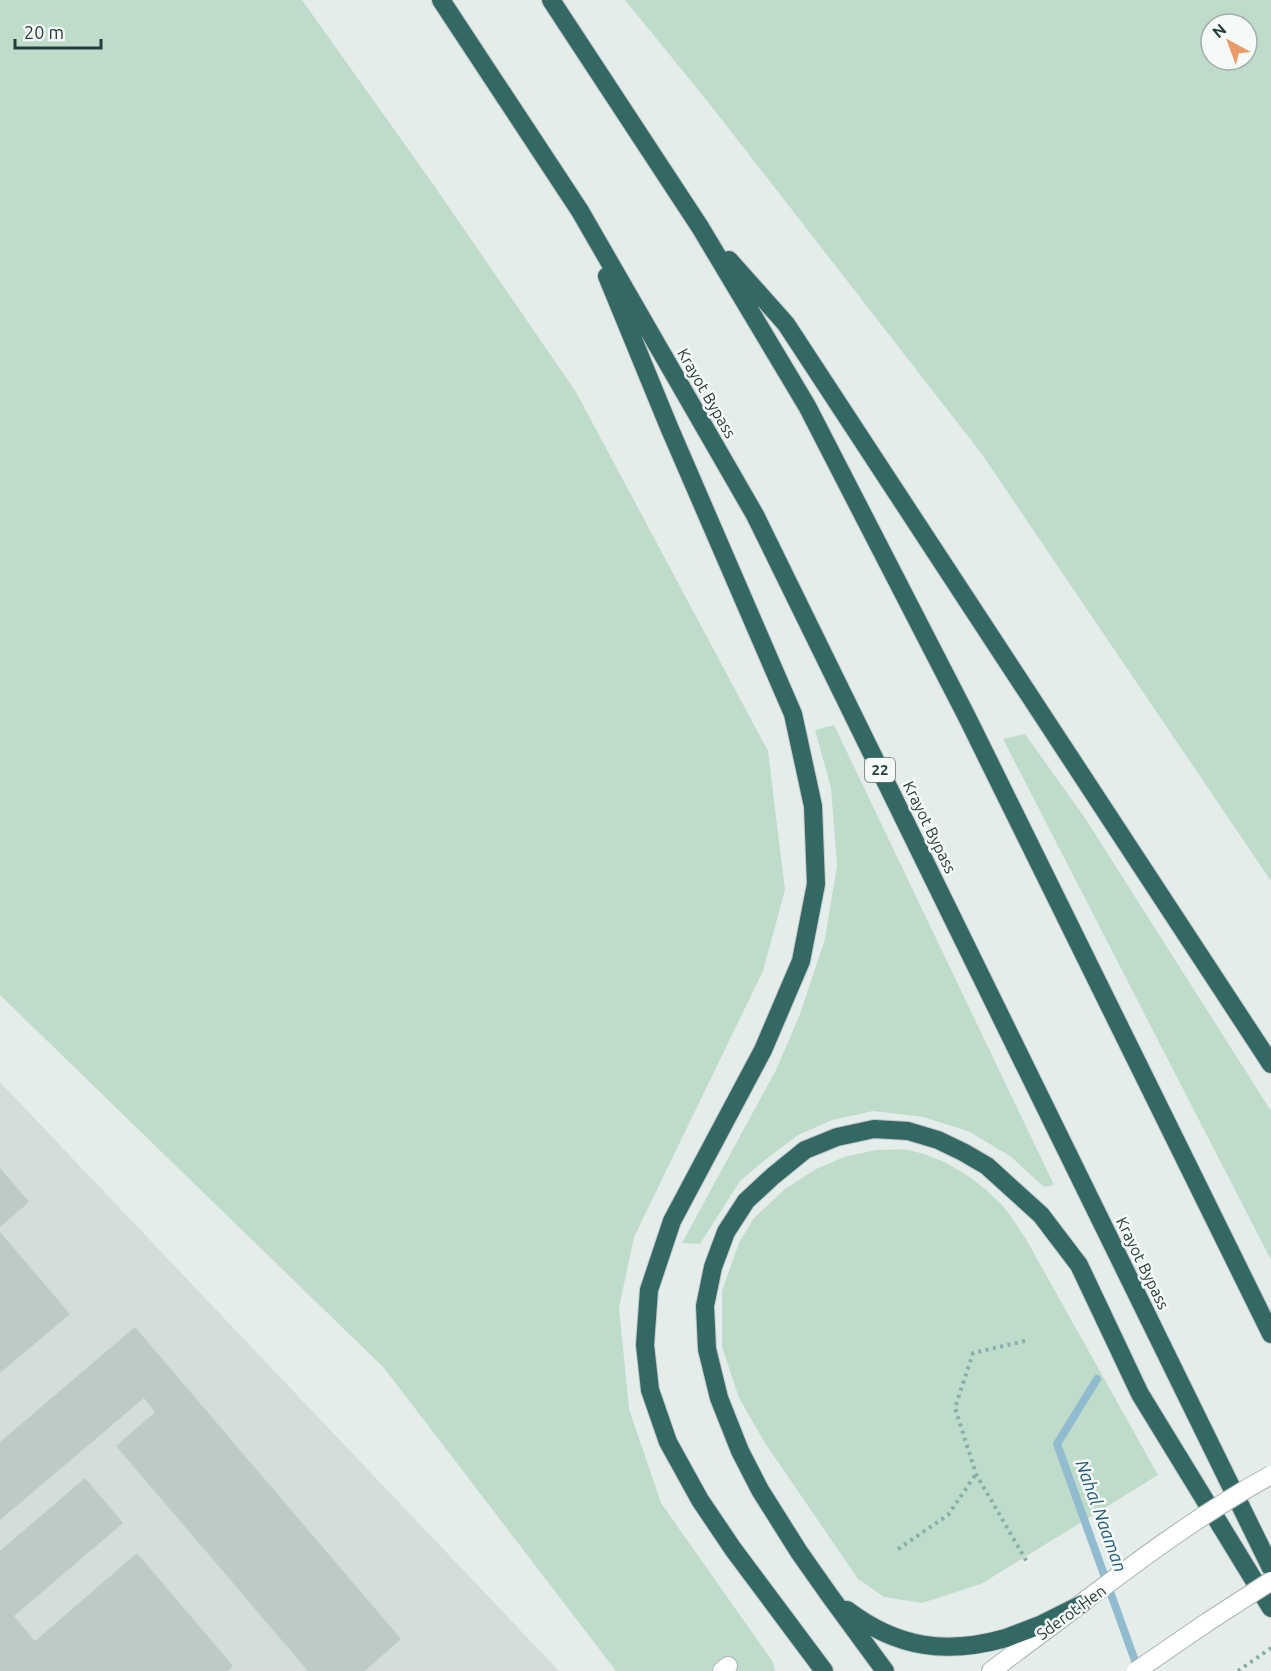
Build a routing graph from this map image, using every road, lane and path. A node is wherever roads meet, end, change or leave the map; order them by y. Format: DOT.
graph roads {
  1 [pos="441,0"];
  2 [pos="551,0"];
  3 [pos="580,211"];
  4 [pos="700,227"];
  5 [pos="1271,1064"];
  6 [pos="1271,1334"];
  7 [pos="1025,1341"];
  8 [pos="976,1474"];
  9 [pos="1271,1475"];
  10 [pos="898,1549"];
  11 [pos="1027,1562"];
  12 [pos="1271,1568"];
  13 [pos="1271,1581"];
  14 [pos="830,1596"];
  15 [pos="1082,1604"];
  16 [pos="1271,1608"];
  17 [pos="806,1646"];
  18 [pos="1011,1646"];
  19 [pos="1271,1648"];
  20 [pos="815,1671"];
  21 [pos="824,1671"];
  22 [pos="885,1671"];
  23 [pos="991,1671"];
  24 [pos="1136,1671"];
  25 [pos="1238,1671"];
  1 -- 3 [label="highway, Krayot Bypass / 22"];
  2 -- 4 [label="highway"];
  3 -- 12 [label="highway, Krayot Bypass / 22"];
  3 -- 17 [label="highway"];
  4 -- 5 [label="highway"];
  4 -- 6 [label="highway"];
  7 -- 8 [label="path"];
  8 -- 10 [label="path"];
  8 -- 11 [label="path"];
  9 -- 15 [label="street, Sderot Hen, bridge"];
  13 -- 24 [label="street, bridge"];
  14 -- 16 [label="highway"];
  14 -- 18 [label="highway"];
  14 -- 22 [label="highway"];
  15 -- 18 [label="highway, bridge"];
  17 -- 20 [label="highway"];
  17 -- 21 [label="highway"];
  18 -- 23 [label="street"];
  19 -- 25 [label="path"];
}
